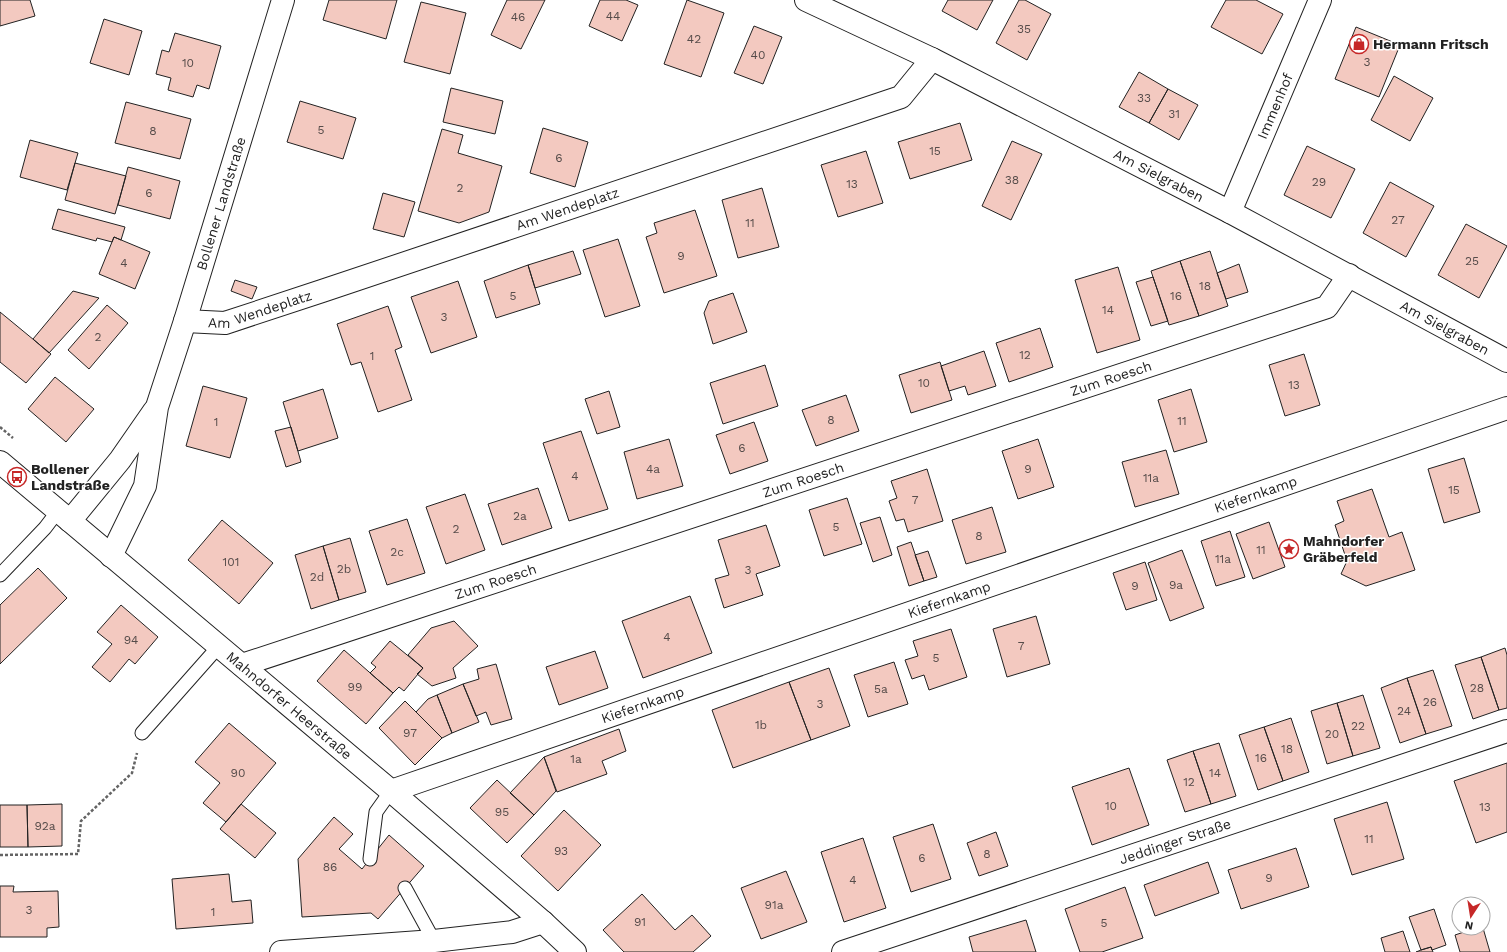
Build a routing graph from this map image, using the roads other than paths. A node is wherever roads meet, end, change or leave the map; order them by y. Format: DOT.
graph roads {
  1 [pos="283,0"];
  2 [pos="806,0"];
  3 [pos="1320,0"];
  4 [pos="932,59"];
  5 [pos="1230,212"];
  6 [pos="1349,275"];
  7 [pos="185,321"];
  8 [pos="1507,361"];
  9 [pos="157,407"];
  10 [pos="1507,408"];
  11 [pos="0,462"];
  12 [pos="64,516"];
  13 [pos="111,556"];
  14 [pos="0,575"];
  15 [pos="219,646"];
  16 [pos="242,665"];
  17 [pos="1507,731"];
  18 [pos="142,733"];
  19 [pos="391,791"];
  20 [pos="370,859"];
  21 [pos="405,888"];
  22 [pos="543,922"];
  23 [pos="434,941"];
  24 [pos="281,952"];
  25 [pos="575,952"];
  26 [pos="843,952"];
  1 -- 7 [label="street, Bollener Landstraße"];
  2 -- 4 [label="street, Am Sielgraben"];
  3 -- 5 [label="street, Immenhof"];
  4 -- 5 [label="street, Am Sielgraben"];
  4 -- 7 [label="street, Am Wendeplatz"];
  5 -- 6 [label="street, Am Sielgraben"];
  6 -- 8 [label="street, Am Sielgraben"];
  6 -- 16 [label="street, Zum Roesch"];
  7 -- 9 [label="street, Bollener Landstraße"];
  9 -- 12 [label="street, Bollener Landstraße"];
  9 -- 13 [label="street, Bollener Landstraße"];
  10 -- 19 [label="street, Kiefernkamp"];
  11 -- 12 [label="street, Mahndorfer Heerstraße"];
  12 -- 13 [label="street, Mahndorfer Heerstraße"];
  12 -- 14 [label="lane"];
  13 -- 15 [label="street, Mahndorfer Heerstraße"];
  15 -- 16 [label="street, Mahndorfer Heerstraße"];
  15 -- 18 [label="lane"];
  16 -- 19 [label="street, Mahndorfer Heerstraße"];
  17 -- 26 [label="street, Jeddinger Straße"];
  19 -- 20 [label="lane"];
  19 -- 22 [label="street, Mahndorfer Heerstraße"];
  21 -- 23 [label="lane"];
  22 -- 23 [label="street"];
  22 -- 25 [label="street, Mahndorfer Heerstraße"];
  23 -- 24 [label="street"];
}
